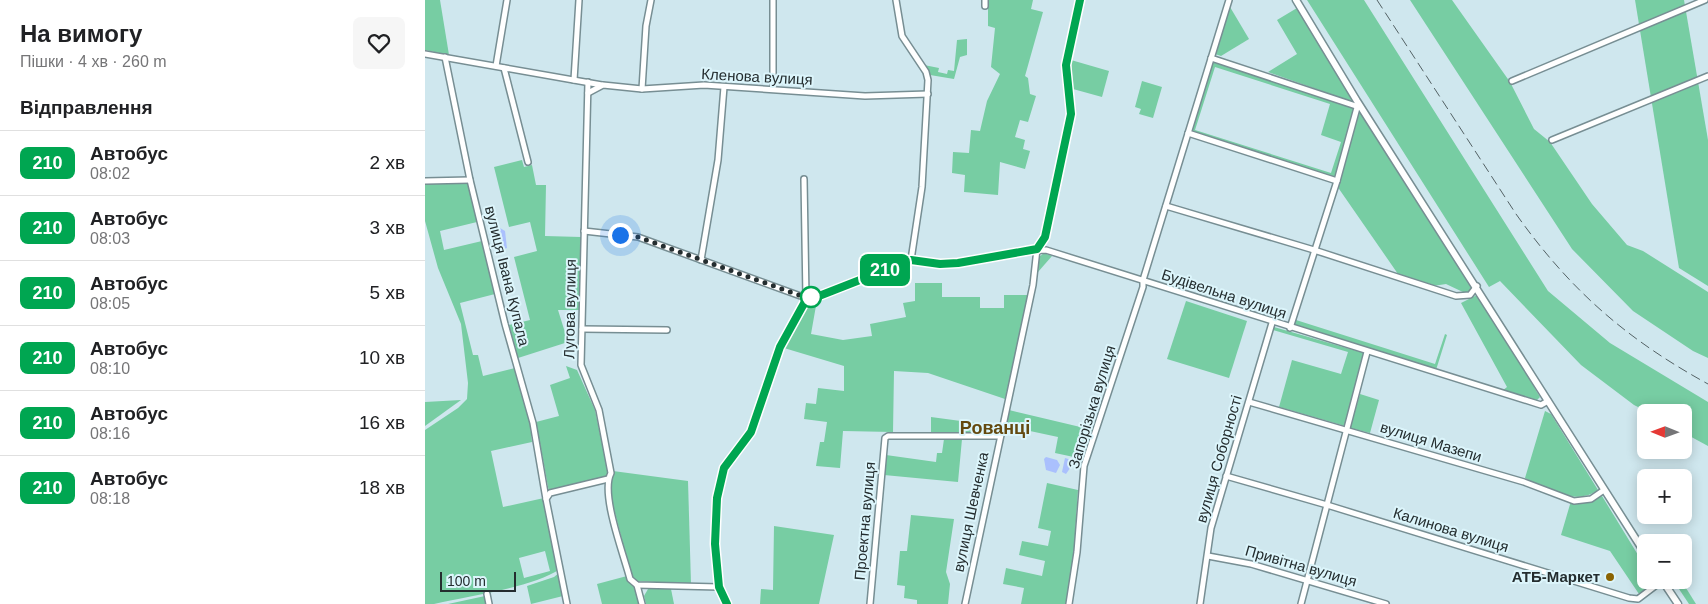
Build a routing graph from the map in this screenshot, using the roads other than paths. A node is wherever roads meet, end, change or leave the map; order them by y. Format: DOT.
graph roads {
  1 [pos="507,0"];
  2 [pos="579,0"];
  3 [pos="651,0"];
  4 [pos="773,0"];
  5 [pos="896,0"];
  6 [pos="1080,0"];
  7 [pos="1229,0"];
  8 [pos="1296,0"];
  9 [pos="1705,0"];
  10 [pos="425,54"];
  11 [pos="445,58"];
  12 [pos="1211,58"];
  13 [pos="496,66"];
  14 [pos="504,68"];
  15 [pos="1708,76"];
  16 [pos="574,80"];
  17 [pos="1512,81"];
  18 [pos="588,82"];
  19 [pos="603,85"];
  20 [pos="724,87"];
  21 [pos="773,88"];
  22 [pos="642,90"];
  23 [pos="588,93"];
  24 [pos="928,94"];
  25 [pos="1358,104"];
  26 [pos="1188,133"];
  27 [pos="1552,140"];
  28 [pos="528,162"];
  29 [pos="470,180"];
  30 [pos="804,180"];
  31 [pos="425,181"];
  32 [pos="1337,181"];
  33 [pos="1166,206"];
  34 [pos="584,231"];
  35 [pos="1037,249"];
  36 [pos="1314,250"];
  37 [pos="701,260"];
  38 [pos="911,260"];
  39 [pos="1143,280"];
  40 [pos="1477,286"];
  41 [pos="807,298"];
  42 [pos="1272,323"];
  43 [pos="582,328"];
  44 [pos="1289,328"];
  45 [pos="667,330"];
  46 [pos="1367,352"];
  47 [pos="1548,401"];
  48 [pos="1249,402"];
  49 [pos="1347,430"];
  50 [pos="999,436"];
  51 [pos="1226,476"];
  52 [pos="608,480"];
  53 [pos="1604,490"];
  54 [pos="547,499"];
  55 [pos="1327,504"];
  56 [pos="1637,541"];
  57 [pos="1208,556"];
  58 [pos="1307,580"];
  59 [pos="637,585"];
  60 [pos="719,587"];
  61 [pos="1651,589"];
  62 [pos="1668,589"];
  63 [pos="487,594"];
  64 [pos="489,604"];
  65 [pos="567,604"];
  66 [pos="642,604"];
  67 [pos="727,604"];
  68 [pos="870,604"];
  69 [pos="965,604"];
  70 [pos="1069,604"];
  71 [pos="1200,604"];
  72 [pos="1301,604"];
  73 [pos="1386,604"];
  74 [pos="1678,604"];
  1 -- 13 [label="street"];
  2 -- 16 [label="street"];
  3 -- 22 [label="street"];
  4 -- 21 [label="street"];
  5 -- 24 [label="street"];
  6 -- 35 [label="street, вулиця Шевченка"];
  7 -- 12 [label="street, Будівельна вулиця"];
  8 -- 25 [label="main road"];
  9 -- 17 [label="street"];
  10 -- 11 [label="street, Кленова вулиця"];
  11 -- 13 [label="street, Кленова вулиця"];
  11 -- 29 [label="street, вулиця Івана Купала"];
  12 -- 25 [label="street"];
  12 -- 26 [label="street, Будівельна вулиця"];
  13 -- 14 [label="street, Кленова вулиця"];
  14 -- 16 [label="street, Кленова вулиця"];
  14 -- 28 [label="street"];
  15 -- 27 [label="street"];
  16 -- 18 [label="street, Кленова вулиця"];
  18 -- 19 [label="street, Кленова вулиця"];
  18 -- 23 [label="street, Лугова вулиця"];
  19 -- 22 [label="street, Кленова вулиця"];
  19 -- 23 [label="street"];
  20 -- 21 [label="street, Кленова вулиця"];
  20 -- 22 [label="street, Кленова вулиця"];
  20 -- 37 [label="street"];
  21 -- 24 [label="street, Кленова вулиця"];
  23 -- 34 [label="street, Лугова вулиця"];
  24 -- 38 [label="street"];
  25 -- 32 [label="street"];
  25 -- 40 [label="main road"];
  26 -- 32 [label="street"];
  26 -- 33 [label="street, Будівельна вулиця"];
  29 -- 31 [label="street"];
  29 -- 54 [label="street, вулиця Івана Купала"];
  30 -- 41 [label="street"];
  32 -- 36 [label="street"];
  33 -- 36 [label="street"];
  33 -- 39 [label="street, Будівельна вулиця"];
  34 -- 37 [label="street"];
  34 -- 43 [label="street, Лугова вулиця"];
  35 -- 38 [label="street"];
  35 -- 39 [label="street"];
  35 -- 50 [label="street, вулиця Шевченка"];
  36 -- 40 [label="street"];
  36 -- 44 [label="street"];
  37 -- 41 [label="street"];
  38 -- 41 [label="street"];
  39 -- 42 [label="street, Будівельна вулиця"];
  39 -- 70 [label="street, Запорізька вулиця"];
  40 -- 47 [label="main road"];
  41 -- 60 [label="street"];
  42 -- 44 [label="street, Будівельна вулиця"];
  42 -- 48 [label="street, вулиця Соборності"];
  43 -- 45 [label="street"];
  43 -- 52 [label="street, Лугова вулиця"];
  44 -- 46 [label="street, Будівельна вулиця"];
  46 -- 47 [label="street, Будівельна вулиця"];
  46 -- 49 [label="street"];
  47 -- 53 [label="main road"];
  48 -- 49 [label="street, вулиця Мазепи"];
  48 -- 51 [label="street, вулиця Соборності"];
  49 -- 53 [label="street, вулиця Мазепи"];
  49 -- 55 [label="street"];
  50 -- 68 [label="street, Проектна вулиця"];
  50 -- 69 [label="street, вулиця Шевченка"];
  51 -- 55 [label="street, Калинова вулиця"];
  51 -- 57 [label="street, вулиця Соборності"];
  52 -- 54 [label="street"];
  52 -- 59 [label="street, Лугова вулиця"];
  53 -- 56 [label="main road"];
  54 -- 65 [label="street, вулиця Івана Купала"];
  55 -- 58 [label="street"];
  55 -- 61 [label="street, Калинова вулиця"];
  57 -- 58 [label="street, Привітна вулиця"];
  57 -- 71 [label="street, вулиця Соборності"];
  58 -- 72 [label="street"];
  58 -- 73 [label="street, Привітна вулиця"];
  59 -- 60 [label="street"];
  59 -- 66 [label="street, Лугова вулиця"];
  60 -- 67 [label="street"];
  62 -- 74 [label="main road"];
  63 -- 64 [label="street"];
}
